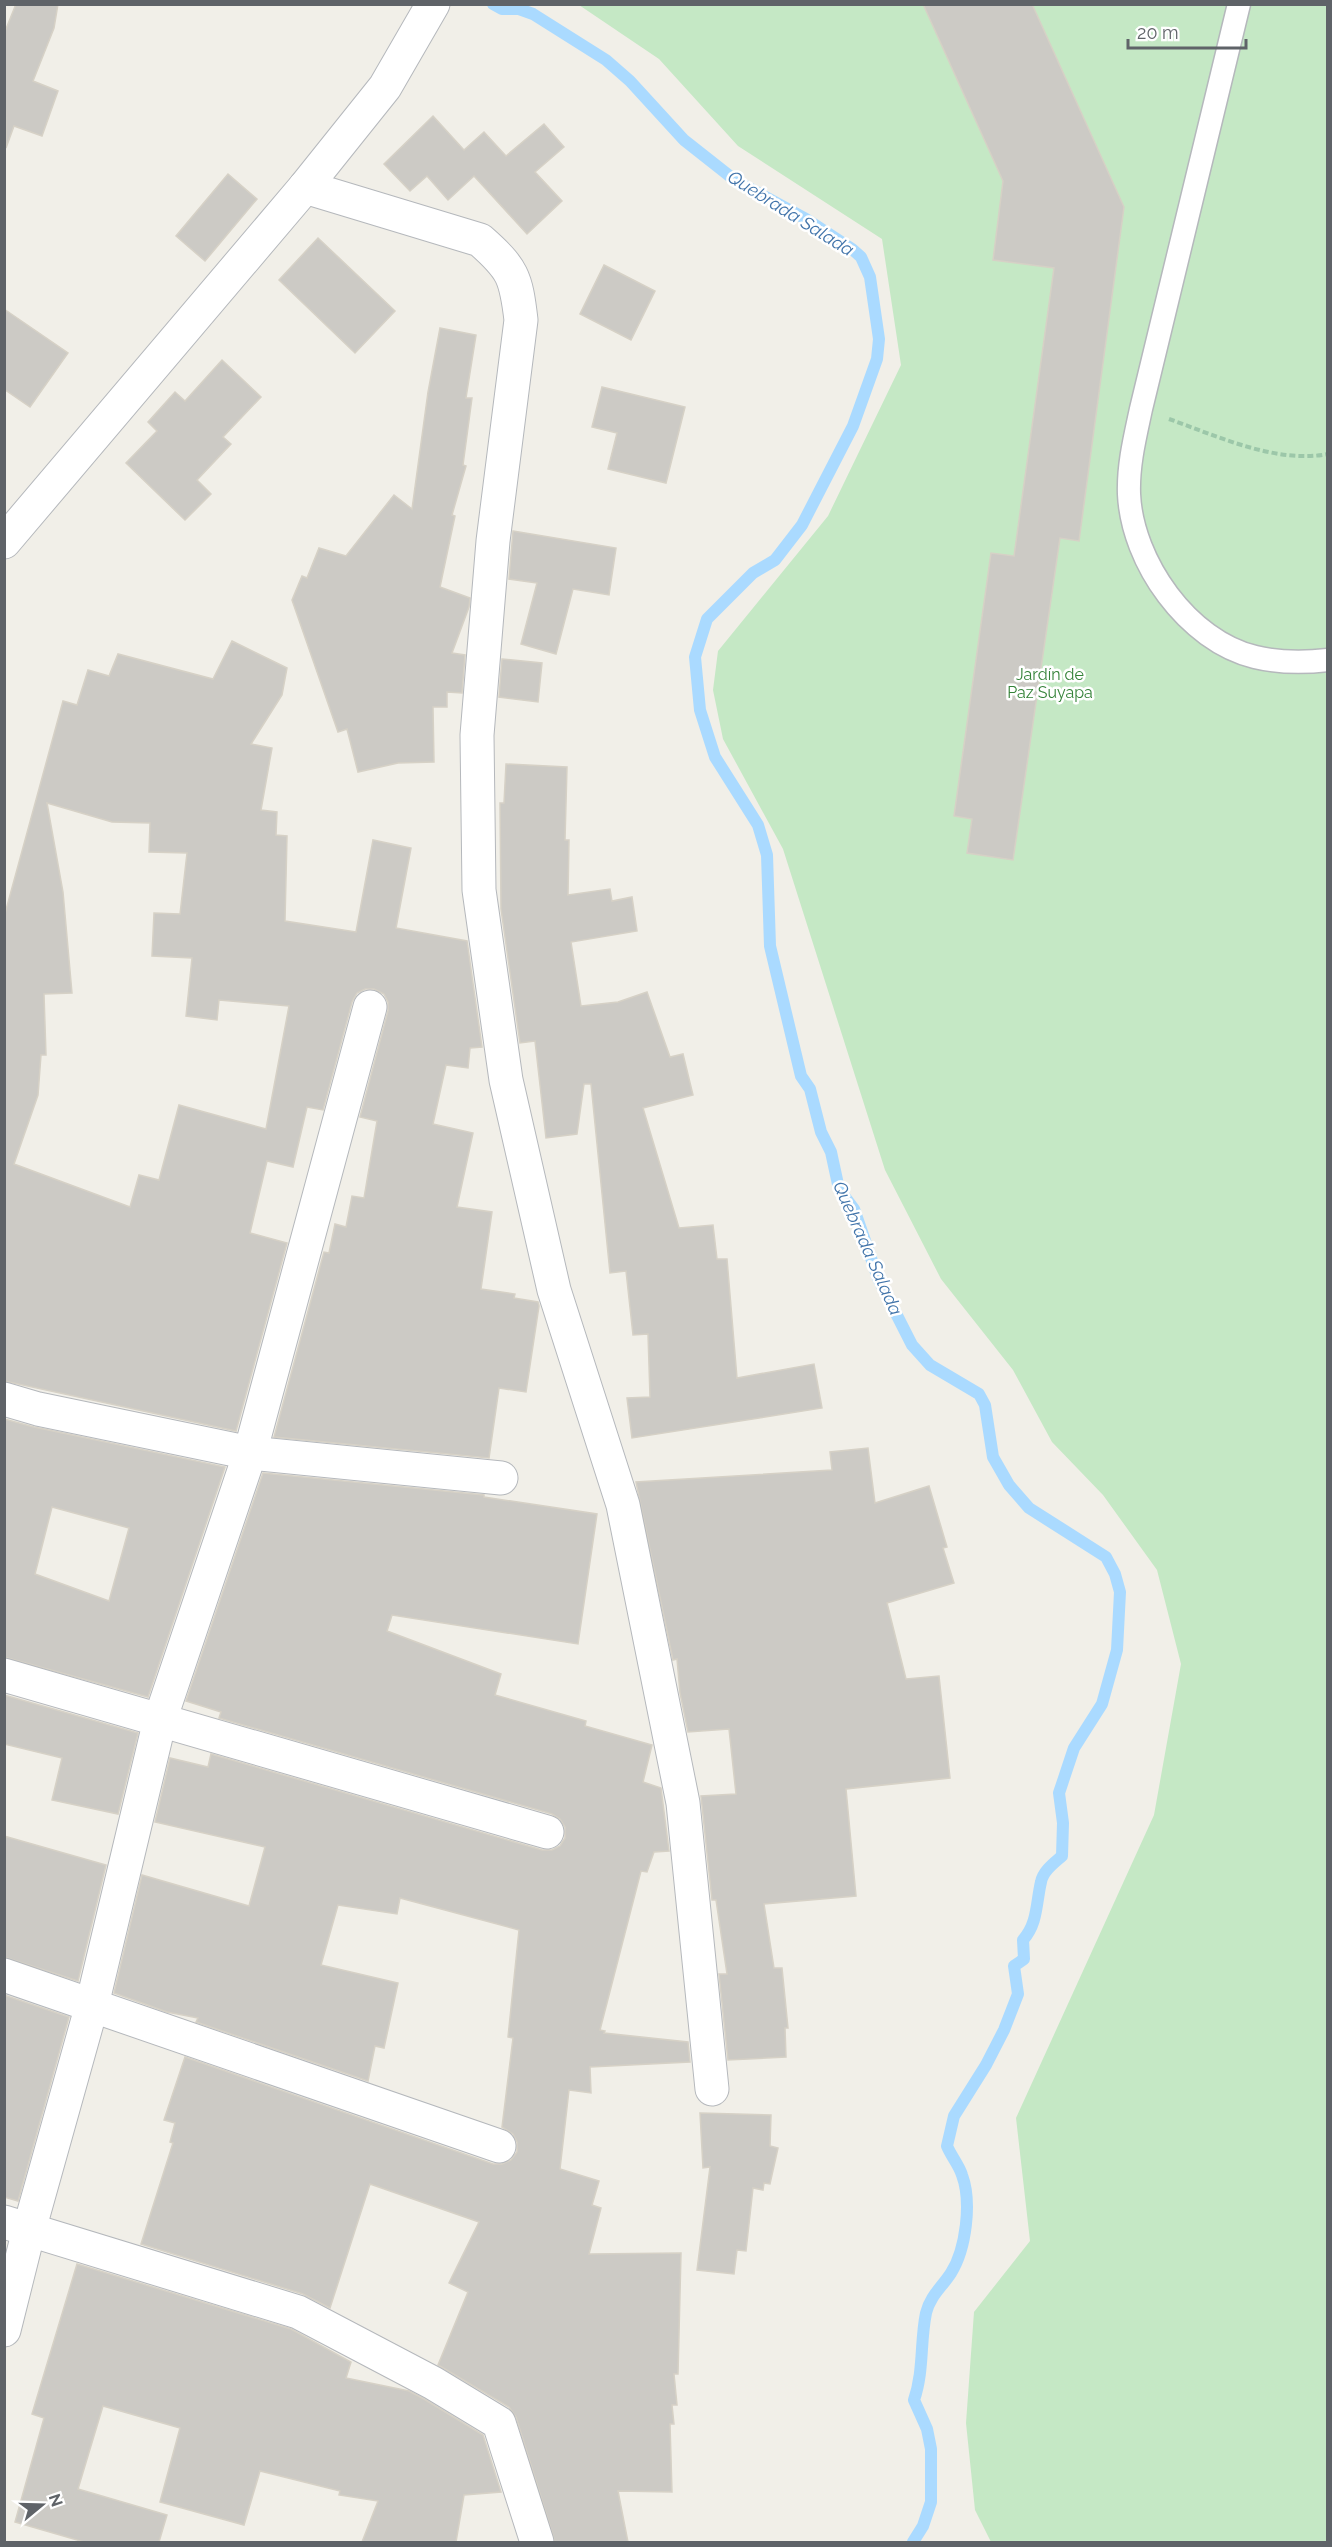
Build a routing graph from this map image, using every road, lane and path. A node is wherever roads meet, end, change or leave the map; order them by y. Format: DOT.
graph roads {
  1 [pos="433,4"];
  2 [pos="1239,4"];
  3 [pos="305,186"];
  4 [pos="1141,409"];
  5 [pos="1328,454"];
  6 [pos="4,542"];
  7 [pos="1328,660"];
  8 [pos="370,1007"];
  9 [pos="4,1399"];
  10 [pos="250,1453"];
  11 [pos="501,1478"];
  12 [pos="4,1675"];
  13 [pos="160,1720"];
  14 [pos="547,1832"];
  15 [pos="4,1974"];
  16 [pos="92,2005"];
  17 [pos="712,2089"];
  18 [pos="499,2146"];
  19 [pos="17,2226"];
  20 [pos="4,2330"];
  21 [pos="537,2542"];
  1 -- 3 [label="street"];
  2 -- 4 [label="lane"];
  3 -- 6 [label="street"];
  3 -- 17 [label="street"];
  4 -- 5 [label="path"];
  4 -- 7 [label="lane"];
  8 -- 10 [label="street"];
  9 -- 10 [label="street"];
  10 -- 11 [label="street"];
  10 -- 13 [label="street"];
  12 -- 13 [label="street"];
  13 -- 14 [label="street"];
  13 -- 16 [label="street"];
  15 -- 16 [label="street"];
  16 -- 18 [label="street"];
  16 -- 19 [label="street"];
  19 -- 20 [label="street"];
  19 -- 21 [label="street"];
}
